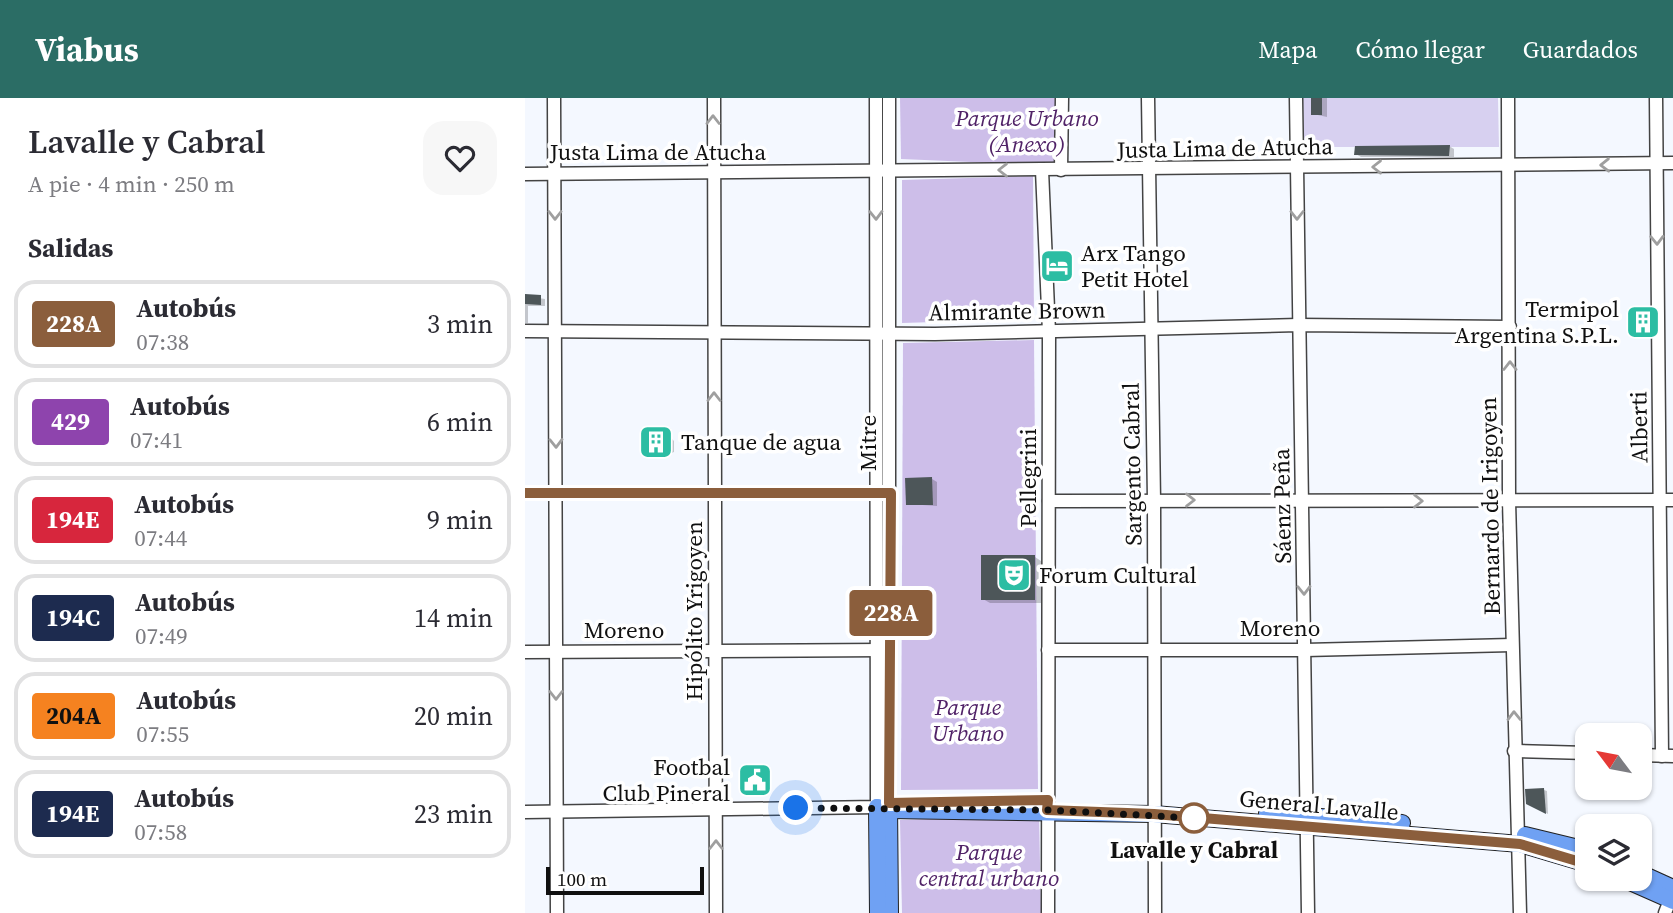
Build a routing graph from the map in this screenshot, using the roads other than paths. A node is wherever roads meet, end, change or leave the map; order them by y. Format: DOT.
graph roads {
  1 [pos="554,98"];
  2 [pos="714,98"];
  3 [pos="876,98"];
  4 [pos="888,98"];
  5 [pos="1062,98"];
  6 [pos="1148,98"];
  7 [pos="1296,98"];
  8 [pos="1508,98"];
  9 [pos="1656,98"];
  10 [pos="1673,163"];
  11 [pos="1656,164"];
  12 [pos="1509,167"];
  13 [pos="1297,168"];
  14 [pos="1042,170"];
  15 [pos="1061,170"];
  16 [pos="1147,170"];
  17 [pos="882,172"];
  18 [pos="555,173"];
  19 [pos="525,174"];
  20 [pos="713,174"];
  21 [pos="1298,325"];
  22 [pos="1510,327"];
  23 [pos="1151,328"];
  24 [pos="714,330"];
  25 [pos="525,331"];
  26 [pos="554,331"];
  27 [pos="1049,332"];
  28 [pos="884,333"];
  29 [pos="714,492"];
  30 [pos="525,493"];
  31 [pos="556,493"];
  32 [pos="884,493"];
  33 [pos="1154,500"];
  34 [pos="1667,500"];
  35 [pos="1049,501"];
  36 [pos="1303,501"];
  37 [pos="1510,501"];
  38 [pos="1513,645"];
  39 [pos="1156,648"];
  40 [pos="885,650"];
  41 [pos="1048,650"];
  42 [pos="1305,650"];
  43 [pos="715,651"];
  44 [pos="525,652"];
  45 [pos="556,652"];
  46 [pos="1514,751"];
  47 [pos="1575,753"];
  48 [pos="1667,756"];
  49 [pos="1047,805"];
  50 [pos="885,807"];
  51 [pos="715,810"];
  52 [pos="1154,810"];
  53 [pos="556,811"];
  54 [pos="525,812"];
  55 [pos="1308,821"];
  56 [pos="1518,838"];
  57 [pos="1575,848"];
  58 [pos="1575,859"];
  59 [pos="1652,884"];
  60 [pos="1649,891"];
  61 [pos="1670,901"];
  62 [pos="557,913"];
  63 [pos="716,913"];
  64 [pos="878,913"];
  65 [pos="890,913"];
  66 [pos="1048,913"];
  67 [pos="1155,913"];
  68 [pos="1308,913"];
  69 [pos="1520,913"];
  1 -- 18 [label="street"];
  20 -- 2 [label="street, Hipólito Yrigoyen, one-way"];
  3 -- 17 [label="street, Mitre"];
  4 -- 17 [label="street, Mitre"];
  5 -- 15 [label="street"];
  6 -- 16 [label="street, Sargento Cabral"];
  7 -- 13 [label="street, Sáenz Peña"];
  8 -- 12 [label="street, Bernardo de Irigoyen"];
  9 -- 11 [label="street, Alberti"];
  10 -- 11 [label="street, Justa Lima de Atucha"];
  11 -- 12 [label="street, Justa Lima de Atucha, one-way"];
  11 -- 34 [label="street, Alberti, one-way"];
  12 -- 13 [label="street, Justa Lima de Atucha, one-way"];
  12 -- 22 [label="street, Bernardo de Irigoyen"];
  13 -- 16 [label="street, Justa Lima de Atucha"];
  13 -- 21 [label="street, Sáenz Peña, one-way"];
  14 -- 15 [label="street, Justa Lima de Atucha"];
  14 -- 17 [label="street, Justa Lima de Atucha, one-way"];
  14 -- 27 [label="street, Pellegrini"];
  15 -- 16 [label="street, Justa Lima de Atucha"];
  16 -- 23 [label="street, Sargento Cabral"];
  17 -- 20 [label="street, Justa Lima de Atucha"];
  17 -- 28 [label="street, Mitre"];
  18 -- 19 [label="street, Justa Lima de Atucha"];
  18 -- 20 [label="street, Justa Lima de Atucha"];
  18 -- 26 [label="street, one-way"];
  20 -- 24 [label="street, Hipólito Yrigoyen"];
  21 -- 22 [label="street, Almirante Brown"];
  21 -- 23 [label="street, Almirante Brown"];
  21 -- 36 [label="street, Sáenz Peña"];
  37 -- 22 [label="street, Bernardo de Irigoyen, one-way"];
  23 -- 27 [label="street, Almirante Brown"];
  23 -- 33 [label="street, Sargento Cabral"];
  24 -- 26 [label="street, Almirante Brown"];
  24 -- 28 [label="street, Almirante Brown"];
  29 -- 24 [label="street, Hipólito Yrigoyen, one-way"];
  25 -- 26 [label="street, Almirante Brown"];
  26 -- 31 [label="street, one-way"];
  27 -- 28 [label="street, Almirante Brown"];
  27 -- 35 [label="street, Pellegrini"];
  28 -- 32 [label="street, Mitre"];
  29 -- 31 [label="street"];
  29 -- 32 [label="street"];
  29 -- 43 [label="street, Hipólito Yrigoyen"];
  30 -- 31 [label="street"];
  31 -- 45 [label="street"];
  32 -- 40 [label="street, Mitre"];
  33 -- 35 [label="street"];
  33 -- 36 [label="street, one-way"];
  33 -- 39 [label="street, Sargento Cabral"];
  34 -- 37 [label="street"];
  34 -- 48 [label="street, Alberti"];
  35 -- 41 [label="street, Pellegrini"];
  36 -- 37 [label="street, one-way"];
  36 -- 42 [label="street, Sáenz Peña, one-way"];
  37 -- 38 [label="street, Bernardo de Irigoyen"];
  38 -- 42 [label="street, Moreno"];
  46 -- 38 [label="street, Bernardo de Irigoyen, one-way"];
  39 -- 41 [label="street, Moreno"];
  39 -- 42 [label="street, Moreno"];
  39 -- 52 [label="street, Sargento Cabral"];
  40 -- 43 [label="street, Moreno"];
  40 -- 50 [label="street, Mitre"];
  41 -- 49 [label="street, Pellegrini"];
  42 -- 55 [label="street, Sáenz Peña"];
  43 -- 45 [label="street, Moreno"];
  43 -- 51 [label="street, Hipólito Yrigoyen"];
  44 -- 45 [label="street, Moreno"];
  45 -- 53 [label="street, one-way"];
  46 -- 47 [label="street"];
  46 -- 56 [label="street, Bernardo de Irigoyen"];
  49 -- 50 [label="main road, General Lavalle"];
  49 -- 52 [label="main road, General Lavalle"];
  49 -- 66 [label="street, Pellegrini"];
  50 -- 51 [label="street, General Lavalle"];
  50 -- 64 [label="main road, Mitre"];
  50 -- 65 [label="main road, Mitre"];
  51 -- 53 [label="street, General Lavalle"];
  63 -- 51 [label="street, Hipólito Yrigoyen, one-way"];
  52 -- 55 [label="main road, General Lavalle"];
  52 -- 67 [label="street, Sargento Cabral"];
  53 -- 54 [label="street, General Lavalle"];
  53 -- 62 [label="street"];
  55 -- 56 [label="main road, General Lavalle"];
  55 -- 68 [label="street, Sáenz Peña"];
  56 -- 57 [label="main road, General Lavalle"];
  56 -- 58 [label="main road, General Lavalle"];
  56 -- 69 [label="street, Bernardo de Irigoyen"];
  59 -- 61 [label="main road"];
  60 -- 61 [label="main road"];
}
